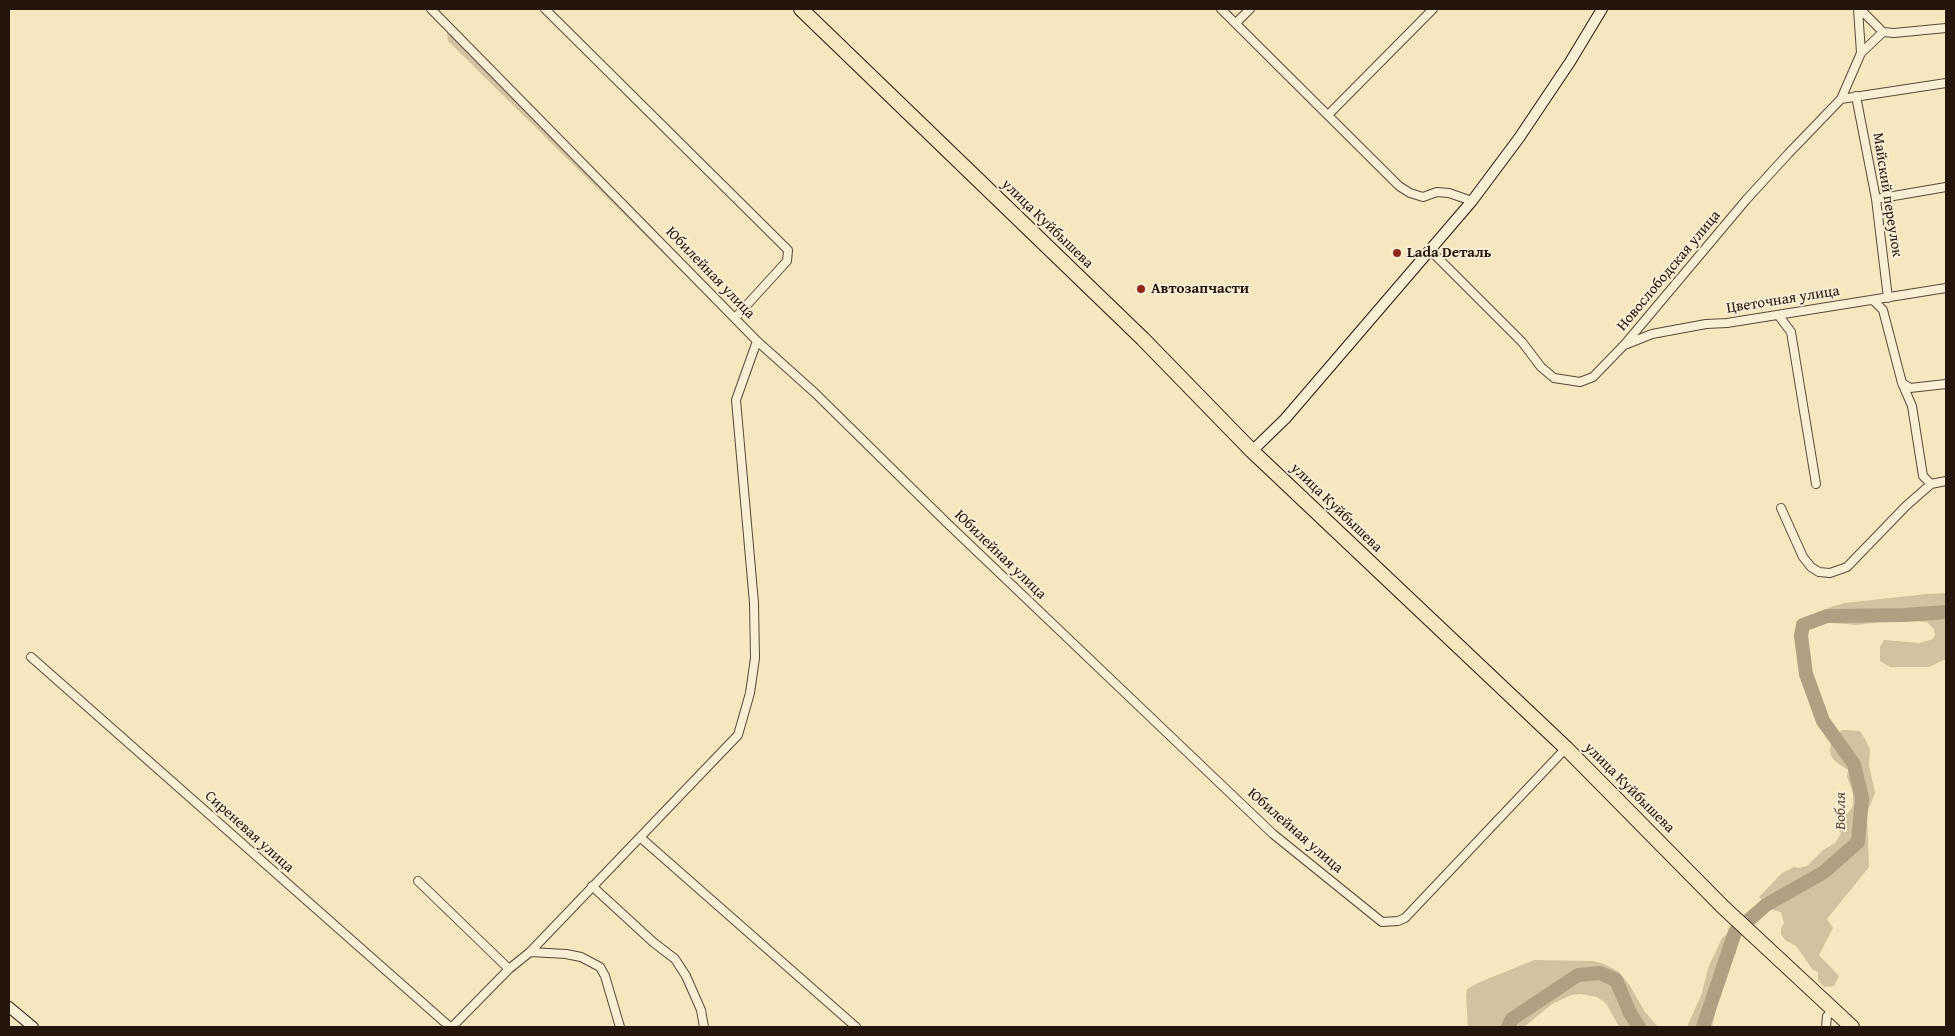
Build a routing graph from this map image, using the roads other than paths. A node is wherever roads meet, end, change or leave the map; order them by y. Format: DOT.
graph roads {
  1 [pos="431,9"];
  2 [pos="545,9"];
  3 [pos="800,9"];
  4 [pos="1221,9"];
  5 [pos="1250,9"];
  6 [pos="1433,9"];
  7 [pos="1602,9"];
  8 [pos="1859,9"];
  9 [pos="1236,24"];
  10 [pos="1946,28"];
  11 [pos="1883,32"];
  12 [pos="1861,53"];
  13 [pos="1946,83"];
  14 [pos="1856,96"];
  15 [pos="1841,99"];
  16 [pos="1328,115"];
  17 [pos="1946,187"];
  18 [pos="1876,199"];
  19 [pos="1472,201"];
  20 [pos="1431,251"];
  21 [pos="1946,288"];
  22 [pos="1888,298"];
  23 [pos="1873,300"];
  24 [pos="1779,316"];
  25 [pos="735,318"];
  26 [pos="757,341"];
  27 [pos="1625,344"];
  28 [pos="1902,383"];
  29 [pos="1946,384"];
  30 [pos="1252,451"];
  31 [pos="1946,481"];
  32 [pos="1816,484"];
  33 [pos="1931,484"];
  34 [pos="1781,508"];
  35 [pos="31,656"];
  36 [pos="1566,748"];
  37 [pos="640,838"];
  38 [pos="418,881"];
  39 [pos="592,886"];
  40 [pos="530,952"];
  41 [pos="509,969"];
  42 [pos="9,1007"];
  43 [pos="1834,1010"];
  44 [pos="33,1027"];
  45 [pos="451,1027"];
  46 [pos="620,1027"];
  47 [pos="704,1027"];
  48 [pos="856,1027"];
  49 [pos="1826,1027"];
  50 [pos="1852,1027"];
  1 -- 25 [label="street, Юбилейная улица"];
  2 -- 25 [label="street"];
  3 -- 30 [label="highway, улица Куйбышева"];
  4 -- 9 [label="street"];
  5 -- 9 [label="street"];
  6 -- 16 [label="street"];
  7 -- 19 [label="street"];
  8 -- 11 [label="street"];
  8 -- 12 [label="street"];
  9 -- 16 [label="street"];
  10 -- 11 [label="street"];
  11 -- 12 [label="street"];
  12 -- 15 [label="street"];
  13 -- 14 [label="street"];
  14 -- 15 [label="street"];
  14 -- 18 [label="street, Майский переулок"];
  15 -- 27 [label="street, Новослободская улица"];
  16 -- 19 [label="street"];
  17 -- 18 [label="street"];
  18 -- 22 [label="street, Майский переулок"];
  19 -- 20 [label="street"];
  20 -- 27 [label="street, Новослободская улица"];
  20 -- 30 [label="street"];
  21 -- 22 [label="street, Цветочная улица"];
  22 -- 23 [label="street, Цветочная улица"];
  23 -- 24 [label="street, Цветочная улица"];
  23 -- 28 [label="street"];
  24 -- 27 [label="street, Цветочная улица"];
  24 -- 32 [label="street"];
  25 -- 26 [label="street, Юбилейная улица"];
  26 -- 36 [label="street, Юбилейная улица"];
  26 -- 37 [label="street"];
  28 -- 29 [label="street"];
  28 -- 33 [label="street"];
  30 -- 36 [label="highway, улица Куйбышева"];
  31 -- 33 [label="street"];
  33 -- 34 [label="street"];
  35 -- 45 [label="street, Сиреневая улица"];
  36 -- 43 [label="highway, улица Куйбышева"];
  37 -- 39 [label="street"];
  37 -- 48 [label="street"];
  38 -- 41 [label="street"];
  39 -- 40 [label="street"];
  39 -- 47 [label="street"];
  40 -- 41 [label="street"];
  40 -- 46 [label="street"];
  41 -- 45 [label="street"];
  42 -- 44 [label="street"];
  43 -- 49 [label="street"];
  43 -- 50 [label="highway, улица Куйбышева"];
}
